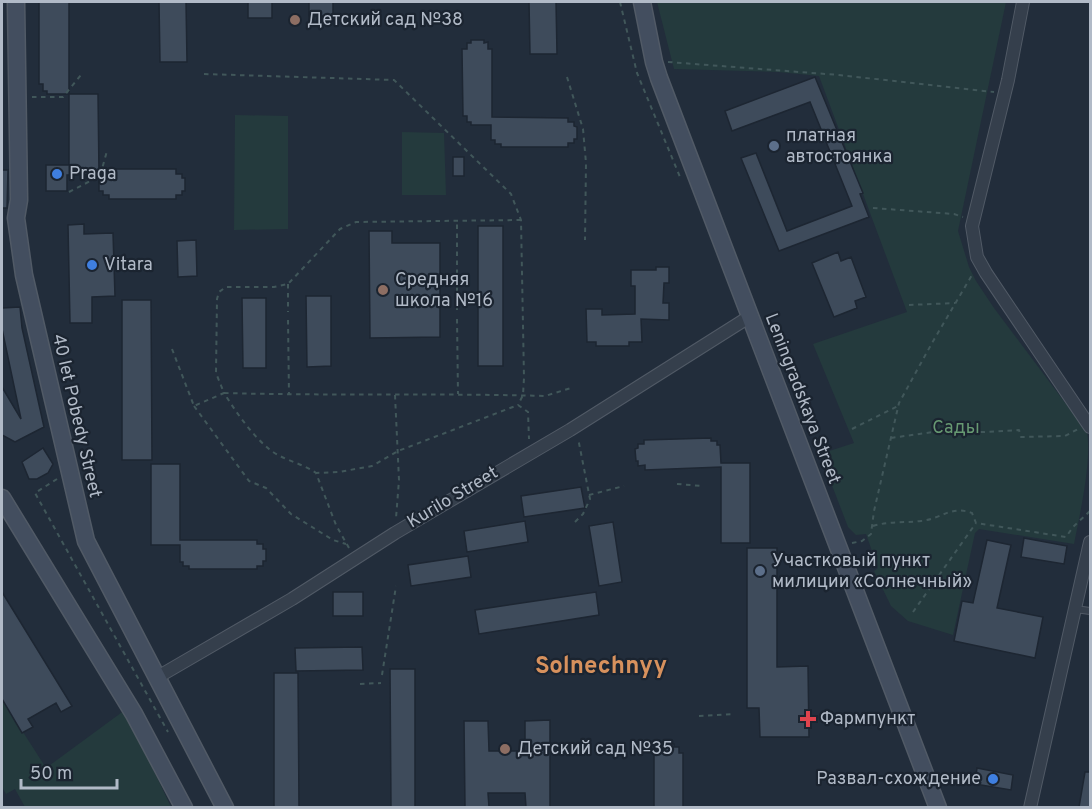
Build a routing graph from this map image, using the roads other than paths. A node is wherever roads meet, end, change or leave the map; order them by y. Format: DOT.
graph roads {
  1 [pos="16,2"];
  2 [pos="642,2"];
  3 [pos="1023,2"];
  4 [pos="749,317"];
  5 [pos="1089,426"];
  6 [pos="2,498"];
  7 [pos="1090,542"];
  8 [pos="1075,609"];
  9 [pos="1090,611"];
  10 [pos="156,678"];
  11 [pos="184,807"];
  12 [pos="225,807"];
  13 [pos="938,807"];
  14 [pos="1030,807"];
  1 -- 10 [label="street, 40 let Pobedy Street"];
  2 -- 4 [label="street, Leningradskaya Street"];
  3 -- 5 [label="street"];
  4 -- 10 [label="street, Kurilo Street"];
  4 -- 13 [label="street, Leningradskaya Street"];
  6 -- 11 [label="street"];
  7 -- 8 [label="street"];
  8 -- 9 [label="lane"];
  8 -- 14 [label="street"];
  10 -- 12 [label="street, 40 let Pobedy Street"];
}
